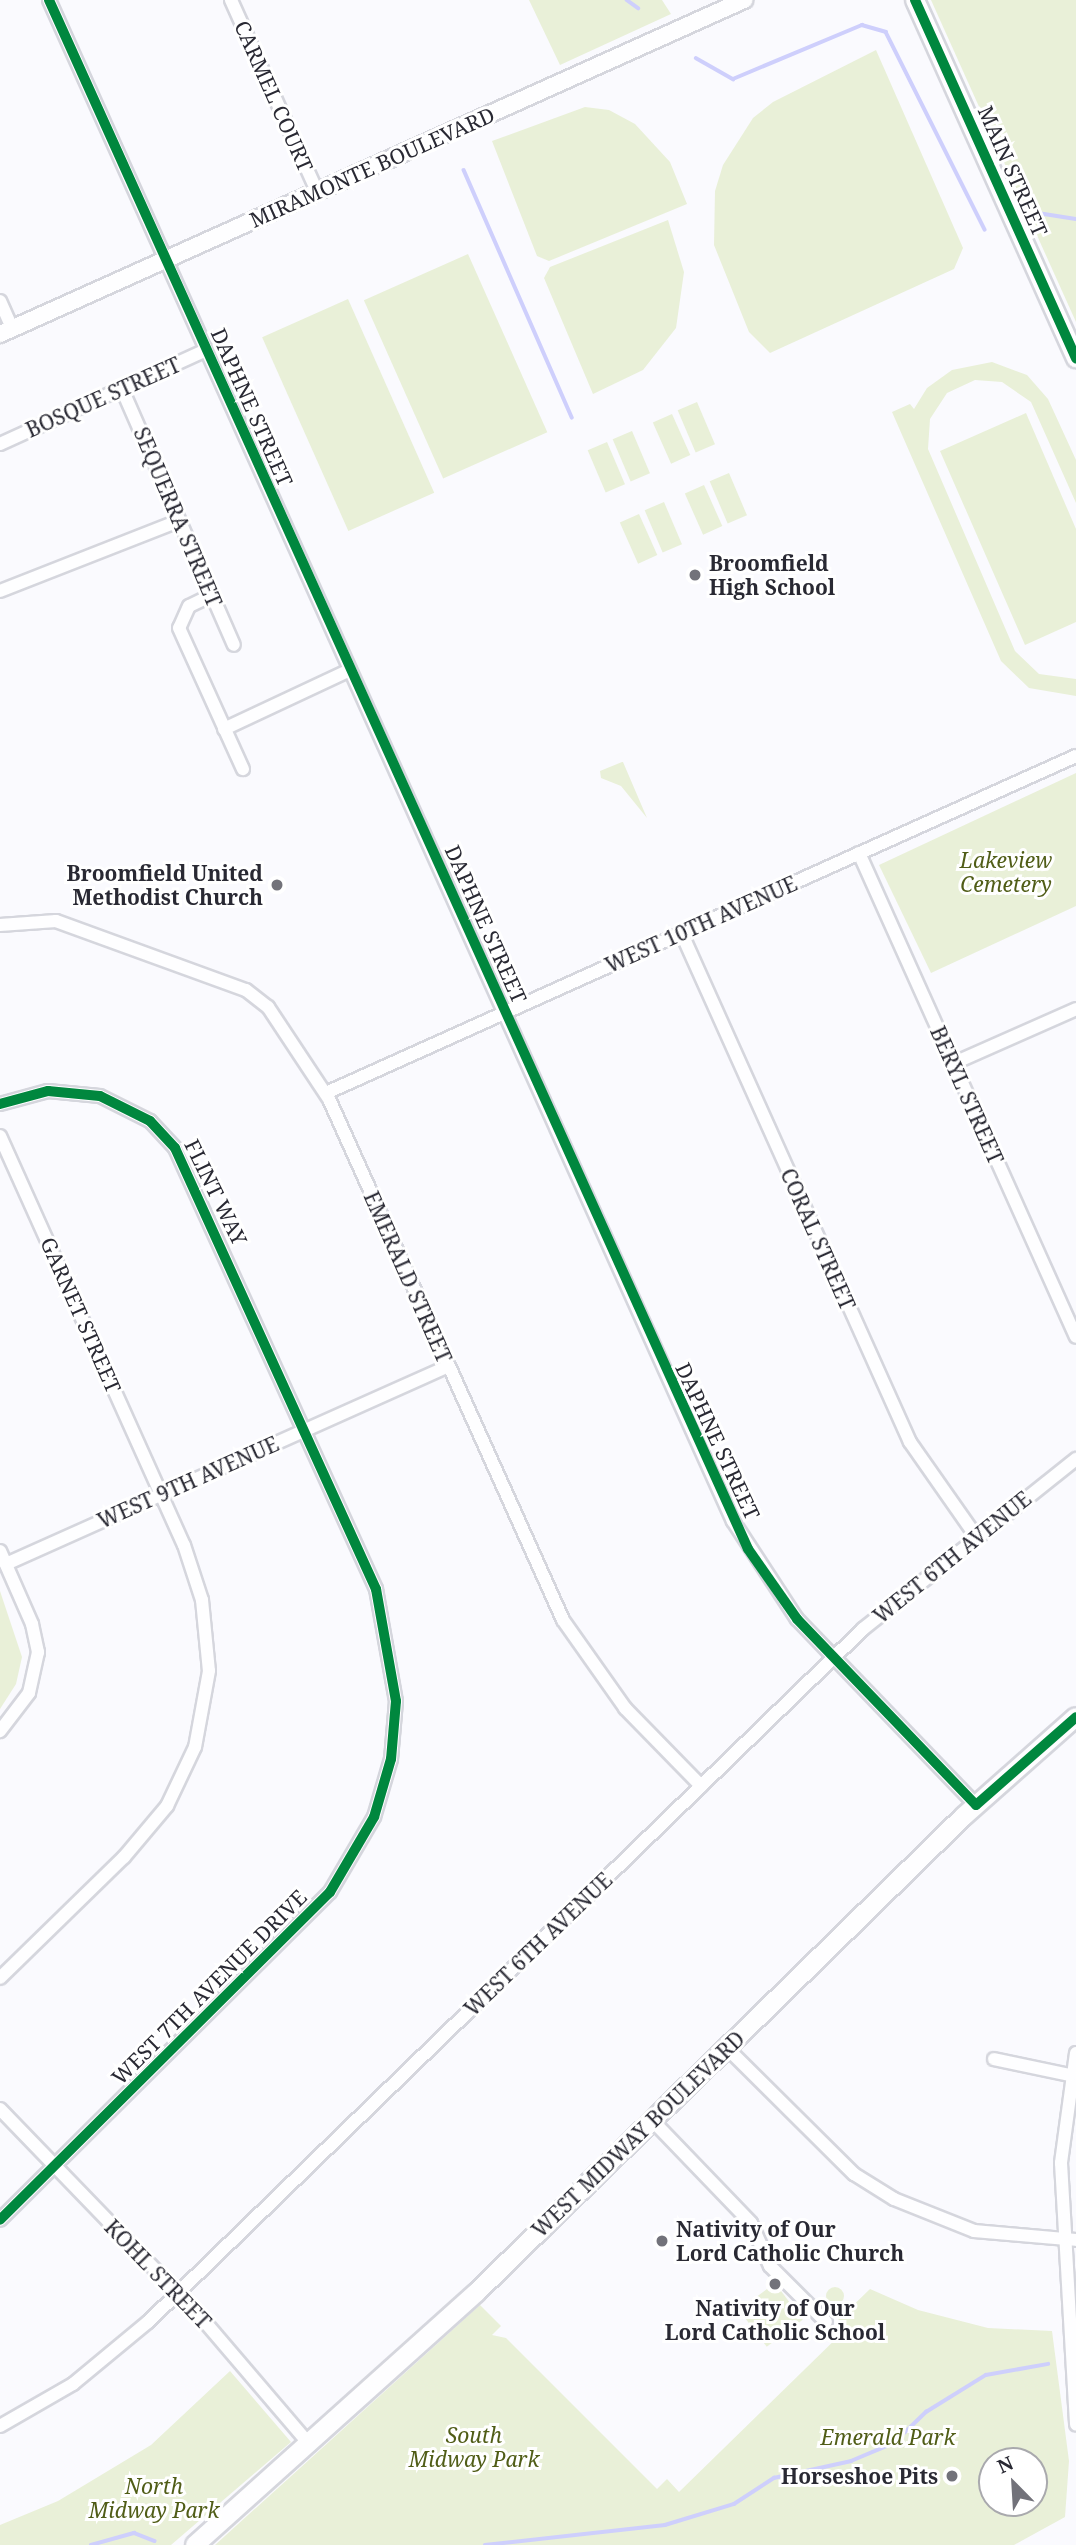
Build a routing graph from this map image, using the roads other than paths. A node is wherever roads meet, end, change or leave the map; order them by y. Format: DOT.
graph roads {
  1 [pos="49,0"];
  2 [pos="230,0"];
  3 [pos="744,0"];
  4 [pos="915,0"];
  5 [pos="317,191"];
  6 [pos="165,260"];
  7 [pos="0,301"];
  8 [pos="6,331"];
  9 [pos="205,350"];
  10 [pos="1076,358"];
  11 [pos="122,388"];
  12 [pos="0,444"];
  13 [pos="179,521"];
  14 [pos="0,591"];
  15 [pos="212,595"];
  16 [pos="234,645"];
  17 [pos="350,670"];
  18 [pos="224,729"];
  19 [pos="1076,756"];
  20 [pos="243,769"];
  21 [pos="859,853"];
  22 [pos="0,925"];
  23 [pos="681,933"];
  24 [pos="1076,1009"];
  25 [pos="504,1012"];
  26 [pos="952,1063"];
  27 [pos="326,1093"];
  28 [pos="0,1104"];
  29 [pos="0,1136"];
  30 [pos="1076,1337"];
  31 [pos="448,1366"];
  32 [pos="304,1430"];
  33 [pos="1076,1459"];
  34 [pos="161,1494"];
  35 [pos="975,1535"];
  36 [pos="0,1551"];
  37 [pos="6,1564"];
  38 [pos="834,1657"];
  39 [pos="1076,1717"];
  40 [pos="0,1731"];
  41 [pos="701,1786"];
  42 [pos="976,1805"];
  43 [pos="0,1978"];
  44 [pos="727,2048"];
  45 [pos="1076,2053"];
  46 [pos="994,2059"];
  47 [pos="1070,2075"];
  48 [pos="0,2109"];
  49 [pos="650,2119"];
  50 [pos="55,2166"];
  51 [pos="0,2220"];
  52 [pos="1070,2241"];
  53 [pos="178,2293"];
  54 [pos="827,2322"];
  55 [pos="1076,2425"];
  56 [pos="0,2426"];
  57 [pos="310,2445"];
  58 [pos="195,2545"];
  1 -- 6 [label="street, DAPHNE STREET"];
  2 -- 5 [label="street, CARMEL COURT"];
  3 -- 5 [label="street, MIRAMONTE BOULEVARD"];
  4 -- 10 [label="main road, MAIN STREET"];
  5 -- 6 [label="street, MIRAMONTE BOULEVARD"];
  6 -- 8 [label="street, MIRAMONTE BOULEVARD"];
  6 -- 9 [label="street, DAPHNE STREET"];
  7 -- 8 [label="street"];
  9 -- 11 [label="street, BOSQUE STREET"];
  9 -- 17 [label="street, DAPHNE STREET"];
  11 -- 12 [label="street, BOSQUE STREET"];
  11 -- 13 [label="street, SEQUERRA STREET"];
  13 -- 14 [label="street"];
  13 -- 15 [label="street, SEQUERRA STREET"];
  15 -- 16 [label="street, SEQUERRA STREET"];
  15 -- 18 [label="street"];
  17 -- 18 [label="street"];
  17 -- 25 [label="street, DAPHNE STREET"];
  18 -- 20 [label="street"];
  19 -- 21 [label="street, WEST 10TH AVENUE"];
  21 -- 23 [label="street, WEST 10TH AVENUE"];
  21 -- 26 [label="street, BERYL STREET"];
  22 -- 27 [label="street, EMERALD STREET"];
  23 -- 25 [label="street, WEST 10TH AVENUE"];
  23 -- 35 [label="street, CORAL STREET"];
  24 -- 26 [label="street"];
  25 -- 27 [label="street, WEST 10TH AVENUE"];
  25 -- 38 [label="street, DAPHNE STREET"];
  26 -- 30 [label="street, BERYL STREET"];
  27 -- 31 [label="street, EMERALD STREET"];
  28 -- 32 [label="street, FLINT WAY"];
  29 -- 34 [label="street, GARNET STREET"];
  31 -- 32 [label="street, WEST 9TH AVENUE"];
  31 -- 41 [label="street, EMERALD STREET"];
  32 -- 34 [label="street, WEST 9TH AVENUE"];
  32 -- 50 [label="street, WEST 7TH AVENUE DRIVE"];
  33 -- 35 [label="street, WEST 6TH AVENUE"];
  34 -- 37 [label="street, WEST 9TH AVENUE"];
  34 -- 43 [label="street, GARNET STREET"];
  35 -- 38 [label="street, WEST 6TH AVENUE"];
  36 -- 37 [label="street"];
  37 -- 40 [label="street"];
  38 -- 41 [label="street, WEST 6TH AVENUE"];
  38 -- 42 [label="street, DAPHNE STREET"];
  39 -- 42 [label="main road, WEST MIDWAY BOULEVARD"];
  41 -- 53 [label="street, WEST 6TH AVENUE"];
  42 -- 44 [label="main road, WEST MIDWAY BOULEVARD"];
  44 -- 49 [label="main road, WEST MIDWAY BOULEVARD"];
  44 -- 52 [label="street"];
  45 -- 47 [label="street"];
  46 -- 47 [label="street"];
  47 -- 52 [label="street"];
  48 -- 50 [label="street, KOHL STREET"];
  49 -- 54 [label="street"];
  49 -- 57 [label="main road, WEST MIDWAY BOULEVARD"];
  50 -- 51 [label="street, WEST 7TH AVENUE DRIVE"];
  50 -- 53 [label="street, KOHL STREET"];
  52 -- 55 [label="street"];
  53 -- 56 [label="street, WEST 6TH AVENUE"];
  53 -- 57 [label="street, KOHL STREET"];
  57 -- 58 [label="main road, WEST MIDWAY BOULEVARD"];
}
